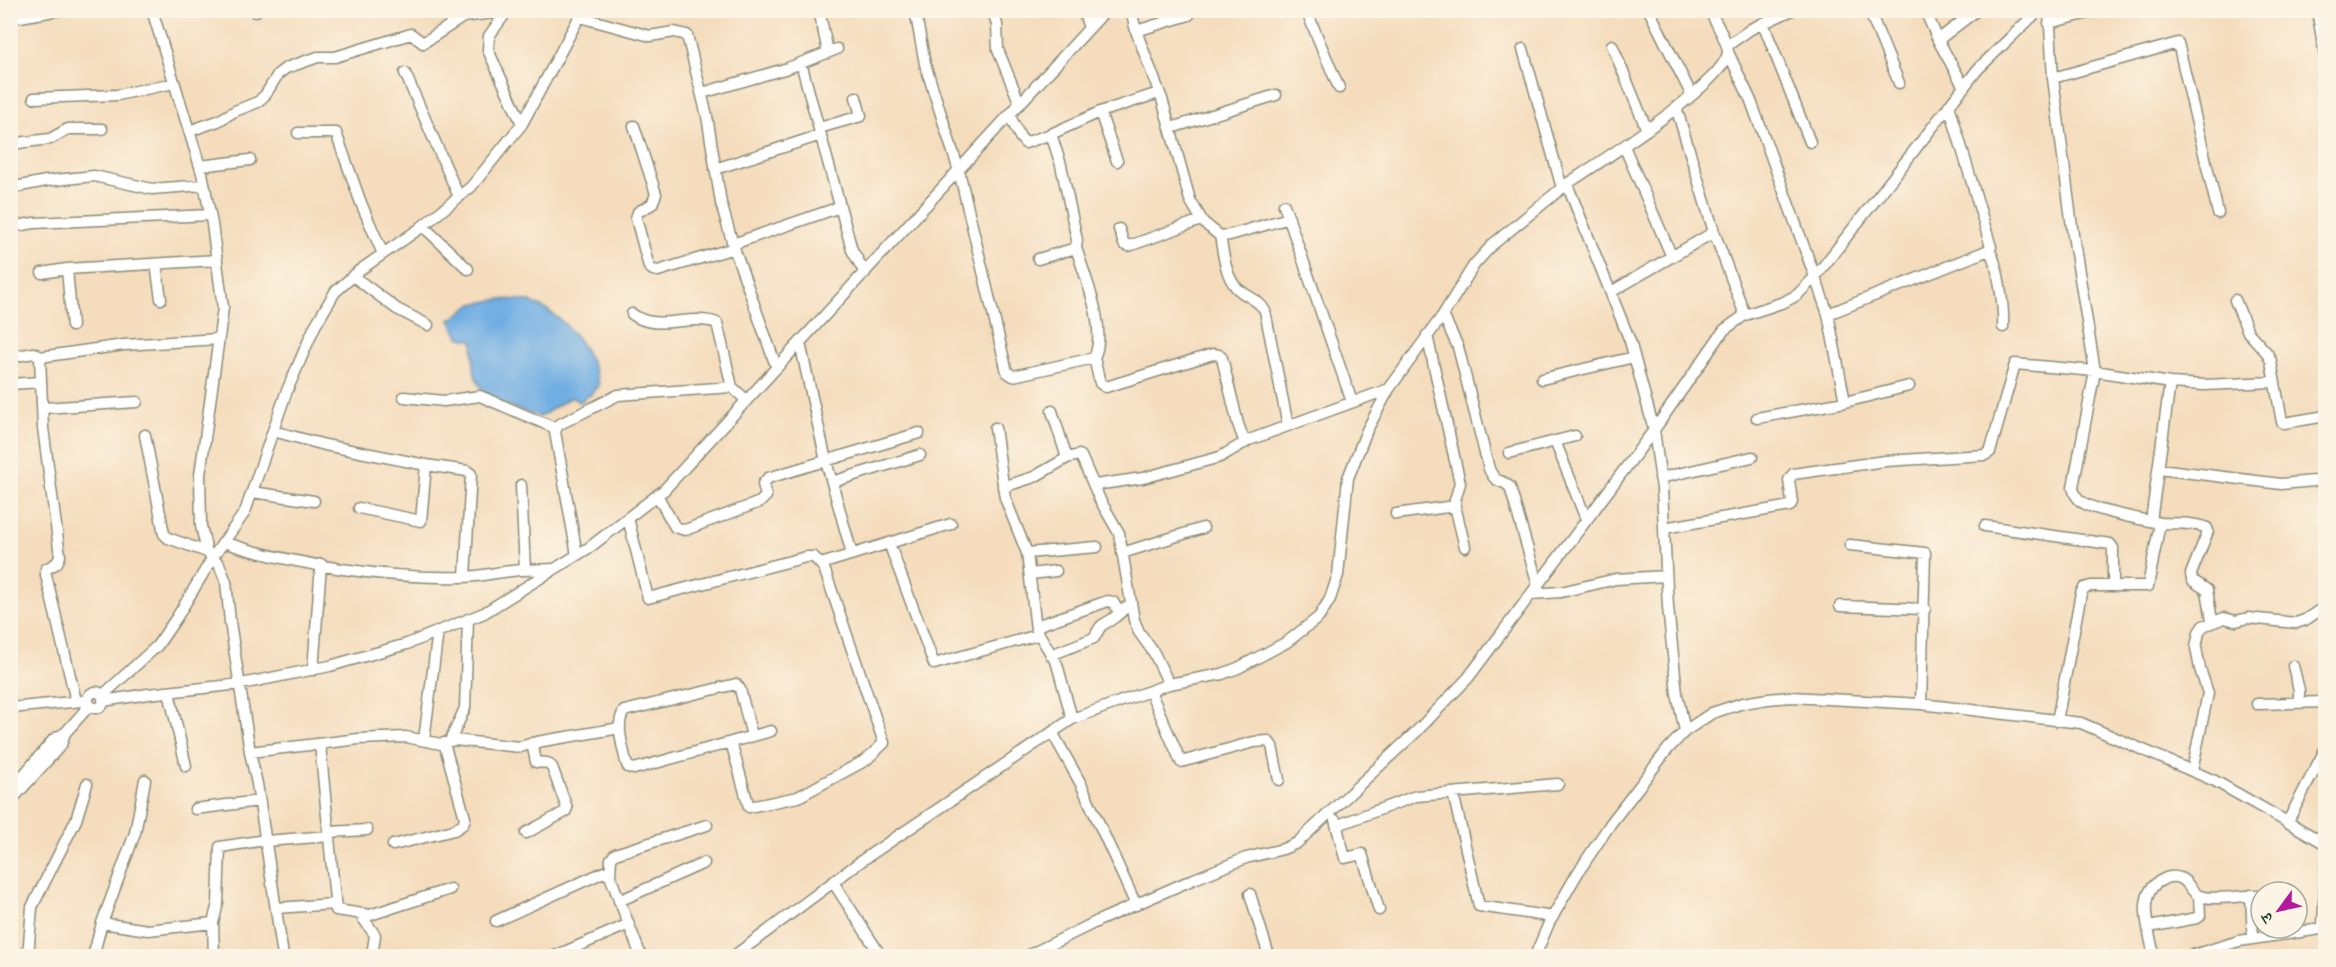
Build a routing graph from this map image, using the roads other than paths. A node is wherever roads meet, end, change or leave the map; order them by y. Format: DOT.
graph roads {
  1 [pos="60,10"];
  2 [pos="152,10"];
  3 [pos="513,10"];
  4 [pos="819,10"];
  5 [pos="915,10"];
  6 [pos="993,10"];
  7 [pos="1083,10"];
  8 [pos="1106,10"];
  9 [pos="1131,10"];
  10 [pos="1306,10"];
  11 [pos="1649,10"];
  12 [pos="1710,10"];
  13 [pos="1792,10"];
  14 [pos="1869,10"];
  15 [pos="1925,10"];
  16 [pos="1977,10"];
  17 [pos="2039,10"];
  18 [pos="2049,10"];
  19 [pos="2101,10"];
  20 [pos="507,11"];
  21 [pos="2318,11"];
  22 [pos="582,14"];
  23 [pos="1189,15"];
  24 [pos="20,17"];
  25 [pos="1763,23"];
  26 [pos="2049,23"];
  27 [pos="1089,28"];
  28 [pos="1136,31"];
  29 [pos="1938,40"];
  30 [pos="1612,45"];
  31 [pos="1522,49"];
  32 [pos="1728,49"];
  33 [pos="2325,56"];
  34 [pos="801,63"];
  35 [pos="405,74"];
  36 [pos="2053,78"];
  37 [pos="174,83"];
  38 [pos="1899,83"];
  39 [pos="1964,87"];
  40 [pos="1339,88"];
  41 [pos="702,93"];
  42 [pos="1159,93"];
  43 [pos="1691,94"];
  44 [pos="1276,95"];
  45 [pos="856,97"];
  46 [pos="34,98"];
  47 [pos="1020,104"];
  48 [pos="1949,105"];
  49 [pos="1676,107"];
  50 [pos="1100,112"];
  51 [pos="1010,116"];
  52 [pos="522,124"];
  53 [pos="634,126"];
  54 [pos="1171,128"];
  55 [pos="102,129"];
  56 [pos="1647,130"];
  57 [pos="189,131"];
  58 [pos="820,132"];
  59 [pos="298,133"];
  60 [pos="1051,134"];
  61 [pos="1810,142"];
  62 [pos="10,144"];
  63 [pos="1624,146"];
  64 [pos="250,160"];
  65 [pos="1116,161"];
  66 [pos="200,166"];
  67 [pos="715,169"];
  68 [pos="959,171"];
  69 [pos="204,185"];
  70 [pos="1564,186"];
  71 [pos="10,188"];
  72 [pos="459,197"];
  73 [pos="1284,205"];
  74 [pos="840,207"];
  75 [pos="2218,213"];
  76 [pos="210,215"];
  77 [pos="1289,218"];
  78 [pos="1201,220"];
  79 [pos="423,226"];
  80 [pos="10,227"];
  81 [pos="1119,229"];
  82 [pos="1714,232"];
  83 [pos="1220,236"];
  84 [pos="733,246"];
  85 [pos="1076,248"];
  86 [pos="1989,250"];
  87 [pos="383,254"];
  88 [pos="1672,257"];
  89 [pos="1038,259"];
  90 [pos="217,260"];
  91 [pos="156,264"];
  92 [pos="67,269"];
  93 [pos="468,269"];
  94 [pos="42,273"];
  95 [pos="865,273"];
  96 [pos="353,276"];
  97 [pos="1815,278"];
  98 [pos="1611,292"];
  99 [pos="161,299"];
  100 [pos="2235,300"];
  101 [pos="632,314"];
  102 [pos="1828,314"];
  103 [pos="1443,315"];
  104 [pos="1745,315"];
  105 [pos="428,325"];
  106 [pos="72,326"];
  107 [pos="2003,327"];
  108 [pos="1427,335"];
  109 [pos="218,339"];
  110 [pos="800,343"];
  111 [pos="10,357"];
  112 [pos="40,357"];
  113 [pos="1634,357"];
  114 [pos="1094,358"];
  115 [pos="776,366"];
  116 [pos="2095,371"];
  117 [pos="1542,379"];
  118 [pos="41,382"];
  119 [pos="2170,382"];
  120 [pos="2274,382"];
  121 [pos="10,384"];
  122 [pos="1909,386"];
  123 [pos="732,387"];
  124 [pos="1389,389"];
  125 [pos="404,397"];
  126 [pos="746,400"];
  127 [pos="137,402"];
  128 [pos="1352,402"];
  129 [pos="1845,402"];
  130 [pos="43,408"];
  131 [pos="1052,411"];
  132 [pos="2325,416"];
  133 [pos="1757,418"];
  134 [pos="1288,426"];
  135 [pos="555,428"];
  136 [pos="995,428"];
  137 [pos="1654,430"];
  138 [pos="273,431"];
  139 [pos="919,433"];
  140 [pos="145,435"];
  141 [pos="1575,436"];
  142 [pos="1555,441"];
  143 [pos="1245,443"];
  144 [pos="1509,453"];
  145 [pos="920,455"];
  146 [pos="1752,457"];
  147 [pos="1067,458"];
  148 [pos="826,461"];
  149 [pos="426,465"];
  150 [pos="2159,469"];
  151 [pos="1660,478"];
  152 [pos="2325,480"];
  153 [pos="832,482"];
  154 [pos="521,485"];
  155 [pos="1095,485"];
  156 [pos="1003,487"];
  157 [pos="252,492"];
  158 [pos="657,495"];
  159 [pos="314,501"];
  160 [pos="1455,506"];
  161 [pos="359,508"];
  162 [pos="1396,514"];
  163 [pos="628,518"];
  164 [pos="1586,519"];
  165 [pos="2155,522"];
  166 [pos="951,524"];
  167 [pos="1985,526"];
  168 [pos="1203,528"];
  169 [pos="1664,528"];
  170 [pos="223,542"];
  171 [pos="889,543"];
  172 [pos="1850,546"];
  173 [pos="1097,547"];
  174 [pos="1465,548"];
  175 [pos="1027,552"];
  176 [pos="1122,552"];
  177 [pos="852,554"];
  178 [pos="210,555"];
  179 [pos="577,555"];
  180 [pos="321,564"];
  181 [pos="821,564"];
  182 [pos="554,569"];
  183 [pos="525,570"];
  184 [pos="1056,571"];
  185 [pos="1030,574"];
  186 [pos="1666,576"];
  187 [pos="465,577"];
  188 [pos="1538,585"];
  189 [pos="2113,586"];
  190 [pos="1531,594"];
  191 [pos="1131,604"];
  192 [pos="1840,606"];
  193 [pos="2325,606"];
  194 [pos="1924,609"];
  195 [pos="1119,612"];
  196 [pos="468,619"];
  197 [pos="2212,621"];
  198 [pos="1037,630"];
  199 [pos="438,631"];
  200 [pos="1051,654"];
  201 [pos="2294,666"];
  202 [pos="314,669"];
  203 [pos="241,684"];
  204 [pos="1169,684"];
  205 [pos="1150,691"];
  206 [pos="169,692"];
  207 [pos="103,698"];
  208 [pos="76,701"];
  209 [pos="2325,702"];
  210 [pos="89,703"];
  211 [pos="2299,703"];
  212 [pos="1921,704"];
  213 [pos="2257,704"];
  214 [pos="10,708"];
  215 [pos="1072,719"];
  216 [pos="2057,721"];
  217 [pos="620,728"];
  218 [pos="771,731"];
  219 [pos="1685,731"];
  220 [pos="1052,732"];
  221 [pos="65,733"];
  222 [pos="752,736"];
  223 [pos="424,740"];
  224 [pos="447,742"];
  225 [pos="731,742"];
  226 [pos="532,743"];
  227 [pos="320,744"];
  228 [pos="2325,748"];
  229 [pos="250,752"];
  230 [pos="186,766"];
  231 [pos="2192,771"];
  232 [pos="145,780"];
  233 [pos="1279,780"];
  234 [pos="87,784"];
  235 [pos="1558,784"];
  236 [pos="10,791"];
  237 [pos="1453,793"];
  238 [pos="259,801"];
  239 [pos="10,802"];
  240 [pos="195,809"];
  241 [pos="1331,812"];
  242 [pos="2288,823"];
  243 [pos="706,825"];
  244 [pos="1338,825"];
  245 [pos="367,830"];
  246 [pos="526,832"];
  247 [pos="329,834"];
  248 [pos="265,840"];
  249 [pos="2325,844"];
  250 [pos="393,845"];
  251 [pos="704,863"];
  252 [pos="2325,865"];
  253 [pos="610,876"];
  254 [pos="833,882"];
  255 [pos="450,889"];
  256 [pos="1250,894"];
  257 [pos="2249,895"];
  258 [pos="2199,896"];
  259 [pos="619,901"];
  260 [pos="335,904"];
  261 [pos="1136,905"];
  262 [pos="276,908"];
  263 [pos="1378,910"];
  264 [pos="360,914"];
  265 [pos="1553,917"];
  266 [pos="496,921"];
  267 [pos="102,923"];
  268 [pos="213,923"];
  269 [pos="627,925"];
  270 [pos="2149,927"];
  271 [pos="2309,931"];
  272 [pos="2249,940"];
  273 [pos="28,957"];
  274 [pos="93,957"];
  275 [pos="214,957"];
  276 [pos="283,957"];
  277 [pos="372,957"];
  278 [pos="555,957"];
  279 [pos="641,957"];
  280 [pos="734,957"];
  281 [pos="881,957"];
  282 [pos="1027,957"];
  283 [pos="1269,957"];
  284 [pos="1534,957"];
  285 [pos="2154,957"];
  286 [pos="2190,957"];
  1 -- 24 [label="street"];
  2 -- 37 [label="street"];
  3 -- 20 [label="street"];
  4 -- 34 [label="street"];
  5 -- 68 [label="street"];
  6 -- 47 [label="street"];
  7 -- 27 [label="street"];
  8 -- 27 [label="street"];
  9 -- 28 [label="street"];
  10 -- 40 [label="street"];
  11 -- 43 [label="street"];
  12 -- 32 [label="street"];
  13 -- 25 [label="street"];
  14 -- 38 [label="street"];
  15 -- 29 [label="street"];
  16 -- 29 [label="street"];
  17 -- 39 [label="street"];
  18 -- 26 [label="street"];
  19 -- 26 [label="street"];
  20 -- 52 [label="street"];
  20 -- 57 [label="street"];
  21 -- 33 [label="street"];
  22 -- 41 [label="street"];
  22 -- 52 [label="street"];
  23 -- 28 [label="street"];
  25 -- 32 [label="street"];
  25 -- 61 [label="street"];
  26 -- 36 [label="street"];
  27 -- 47 [label="street"];
  28 -- 42 [label="street"];
  29 -- 39 [label="street"];
  30 -- 56 [label="street"];
  31 -- 70 [label="street"];
  32 -- 43 [label="street"];
  32 -- 97 [label="street"];
  34 -- 41 [label="street"];
  34 -- 58 [label="street"];
  35 -- 72 [label="street"];
  36 -- 75 [label="street"];
  36 -- 116 [label="street"];
  37 -- 46 [label="street"];
  37 -- 57 [label="street"];
  39 -- 48 [label="street"];
  41 -- 67 [label="street"];
  42 -- 50 [label="street"];
  42 -- 54 [label="street"];
  43 -- 49 [label="street"];
  44 -- 54 [label="street"];
  45 -- 58 [label="street"];
  47 -- 51 [label="street"];
  48 -- 86 [label="street"];
  48 -- 97 [label="street"];
  49 -- 56 [label="street"];
  49 -- 82 [label="street"];
  50 -- 60 [label="street"];
  50 -- 65 [label="street"];
  51 -- 60 [label="street"];
  51 -- 68 [label="street"];
  52 -- 72 [label="street"];
  53 -- 84 [label="street"];
  54 -- 78 [label="street"];
  55 -- 62 [label="street"];
  56 -- 63 [label="street"];
  57 -- 66 [label="street"];
  58 -- 67 [label="street"];
  58 -- 74 [label="street"];
  59 -- 87 [label="street"];
  60 -- 85 [label="street"];
  63 -- 70 [label="street"];
  63 -- 88 [label="street"];
  64 -- 66 [label="street"];
  66 -- 69 [label="street"];
  67 -- 84 [label="street"];
  68 -- 95 [label="street"];
  68 -- 114 [label="street"];
  69 -- 71 [label="street"];
  69 -- 76 [label="street"];
  70 -- 98 [label="street"];
  70 -- 103 [label="street"];
  72 -- 79 [label="street"];
  73 -- 77 [label="street"];
  74 -- 84 [label="street"];
  74 -- 95 [label="street"];
  76 -- 80 [label="street"];
  76 -- 90 [label="street"];
  77 -- 83 [label="street"];
  77 -- 128 [label="street"];
  78 -- 81 [label="street"];
  78 -- 83 [label="street"];
  79 -- 87 [label="street"];
  79 -- 93 [label="street"];
  82 -- 88 [label="street"];
  82 -- 104 [label="street"];
  83 -- 134 [label="street"];
  84 -- 115 [label="street"];
  85 -- 89 [label="street"];
  85 -- 114 [label="street"];
  86 -- 102 [label="street"];
  86 -- 107 [label="street"];
  87 -- 96 [label="street"];
  88 -- 98 [label="street"];
  90 -- 91 [label="street"];
  90 -- 109 [label="street"];
  91 -- 92 [label="street"];
  91 -- 99 [label="street"];
  92 -- 94 [label="street"];
  92 -- 106 [label="street"];
  95 -- 110 [label="street"];
  96 -- 105 [label="street"];
  96 -- 138 [label="street"];
  97 -- 102 [label="street"];
  97 -- 104 [label="street"];
  98 -- 113 [label="street"];
  100 -- 120 [label="street"];
  101 -- 123 [label="street"];
  102 -- 129 [label="street"];
  103 -- 108 [label="street"];
  103 -- 188 [label="street"];
  104 -- 137 [label="street"];
  108 -- 124 [label="street"];
  108 -- 160 [label="street"];
  109 -- 112 [label="street"];
  109 -- 178 [label="street"];
  110 -- 115 [label="street"];
  110 -- 148 [label="street"];
  111 -- 112 [label="street"];
  112 -- 118 [label="street"];
  113 -- 117 [label="street"];
  113 -- 137 [label="street"];
  114 -- 143 [label="street"];
  115 -- 126 [label="street"];
  116 -- 119 [label="street"];
  116 -- 165 [label="street"];
  116 -- 169 [label="street"];
  118 -- 121 [label="street"];
  118 -- 130 [label="street"];
  119 -- 120 [label="street"];
  119 -- 150 [label="street"];
  120 -- 132 [label="street"];
  122 -- 129 [label="street"];
  123 -- 126 [label="street"];
  123 -- 135 [label="street"];
  124 -- 128 [label="street"];
  124 -- 204 [label="street"];
  125 -- 135 [label="street"];
  126 -- 158 [label="street"];
  127 -- 130 [label="street"];
  128 -- 134 [label="street"];
  129 -- 133 [label="street"];
  130 -- 208 [label="street"];
  131 -- 147 [label="street"];
  134 -- 143 [label="street"];
  135 -- 179 [label="street"];
  136 -- 156 [label="street"];
  137 -- 151 [label="street"];
  137 -- 164 [label="street"];
  138 -- 149 [label="street"];
  138 -- 157 [label="street"];
  139 -- 148 [label="street"];
  140 -- 178 [label="street"];
  141 -- 142 [label="street"];
  142 -- 144 [label="street"];
  142 -- 164 [label="street"];
  143 -- 155 [label="street"];
  145 -- 153 [label="street"];
  146 -- 151 [label="street"];
  147 -- 155 [label="street"];
  147 -- 156 [label="street"];
  148 -- 153 [label="street"];
  148 -- 158 [label="street"];
  149 -- 161 [label="street"];
  149 -- 187 [label="street"];
  150 -- 152 [label="street"];
  150 -- 165 [label="street"];
  151 -- 169 [label="street"];
  153 -- 177 [label="street"];
  154 -- 183 [label="street"];
  155 -- 176 [label="street"];
  156 -- 175 [label="street"];
  157 -- 159 [label="street"];
  157 -- 170 [label="street"];
  158 -- 163 [label="street"];
  160 -- 162 [label="street"];
  160 -- 174 [label="street"];
  163 -- 179 [label="street"];
  163 -- 181 [label="street"];
  164 -- 188 [label="street"];
  165 -- 189 [label="street"];
  165 -- 197 [label="street"];
  166 -- 171 [label="street"];
  167 -- 189 [label="street"];
  168 -- 176 [label="street"];
  169 -- 186 [label="street"];
  170 -- 178 [label="street"];
  170 -- 180 [label="street"];
  171 -- 177 [label="street"];
  171 -- 198 [label="street"];
  172 -- 194 [label="street"];
  173 -- 175 [label="street"];
  175 -- 185 [label="street"];
  176 -- 191 [label="street"];
  177 -- 181 [label="street"];
  178 -- 203 [label="street"];
  178 -- 207 [label="street"];
  179 -- 182 [label="street"];
  180 -- 187 [label="street"];
  180 -- 202 [label="street"];
  181 -- 225 [label="street"];
  182 -- 183 [label="street"];
  182 -- 196 [label="street"];
  183 -- 187 [label="street"];
  184 -- 185 [label="street"];
  185 -- 198 [label="street"];
  186 -- 190 [label="street"];
  186 -- 219 [label="street"];
  188 -- 190 [label="street"];
  189 -- 216 [label="street"];
  190 -- 241 [label="street"];
  191 -- 195 [label="street"];
  191 -- 204 [label="street"];
  192 -- 194 [label="street"];
  193 -- 197 [label="street"];
  194 -- 212 [label="street"];
  195 -- 198 [label="street"];
  195 -- 200 [label="street"];
  196 -- 199 [label="street"];
  196 -- 224 [label="street"];
  197 -- 231 [label="street"];
  198 -- 200 [label="street"];
  199 -- 202 [label="street"];
  199 -- 223 [label="street"];
  200 -- 215 [label="street"];
  201 -- 211 [label="street"];
  202 -- 203 [label="street"];
  203 -- 206 [label="street"];
  203 -- 229 [label="street"];
  204 -- 205 [label="street"];
  205 -- 215 [label="street"];
  205 -- 233 [label="street"];
  206 -- 207 [label="street"];
  206 -- 230 [label="street"];
  207 -- 210 [label="street"];
  208 -- 210 [label="street"];
  208 -- 214 [label="street"];
  209 -- 211 [label="street"];
  210 -- 221 [label="street"];
  211 -- 213 [label="street"];
  212 -- 216 [label="street"];
  212 -- 219 [label="street"];
  215 -- 220 [label="street"];
  216 -- 231 [label="street"];
  217 -- 222 [label="street"];
  217 -- 225 [label="street"];
  217 -- 226 [label="street"];
  218 -- 222 [label="street"];
  219 -- 265 [label="street"];
  220 -- 254 [label="street"];
  220 -- 261 [label="street"];
  221 -- 236 [label="street"];
  221 -- 239 [label="street"];
  222 -- 225 [label="street"];
  223 -- 224 [label="street"];
  223 -- 227 [label="street"];
  224 -- 226 [label="street"];
  224 -- 250 [label="street"];
  226 -- 246 [label="street"];
  227 -- 229 [label="street"];
  227 -- 247 [label="street"];
  228 -- 242 [label="street"];
  229 -- 238 [label="street"];
  231 -- 242 [label="street"];
  232 -- 267 [label="street"];
  234 -- 273 [label="street"];
  235 -- 237 [label="street"];
  237 -- 244 [label="street"];
  237 -- 265 [label="street"];
  238 -- 240 [label="street"];
  238 -- 248 [label="street"];
  241 -- 244 [label="street"];
  241 -- 261 [label="street"];
  242 -- 249 [label="street"];
  243 -- 253 [label="street"];
  244 -- 263 [label="street"];
  245 -- 247 [label="street"];
  247 -- 248 [label="street"];
  247 -- 260 [label="street"];
  248 -- 262 [label="street"];
  248 -- 268 [label="street"];
  251 -- 259 [label="street"];
  252 -- 271 [label="street"];
  253 -- 259 [label="street"];
  253 -- 266 [label="street"];
  254 -- 280 [label="street"];
  254 -- 281 [label="street"];
  255 -- 264 [label="street"];
  256 -- 283 [label="street"];
  257 -- 258 [label="street"];
  258 -- 270 [label="street"];
  258 -- 270 [label="street"];
  259 -- 269 [label="street"];
  260 -- 262 [label="street"];
  260 -- 264 [label="street"];
  261 -- 282 [label="street"];
  262 -- 276 [label="street"];
  264 -- 277 [label="street"];
  265 -- 284 [label="street"];
  267 -- 268 [label="street"];
  267 -- 274 [label="street"];
  268 -- 275 [label="street"];
  269 -- 278 [label="street"];
  269 -- 279 [label="street"];
  270 -- 285 [label="street"];
  272 -- 286 [label="street"];
}
